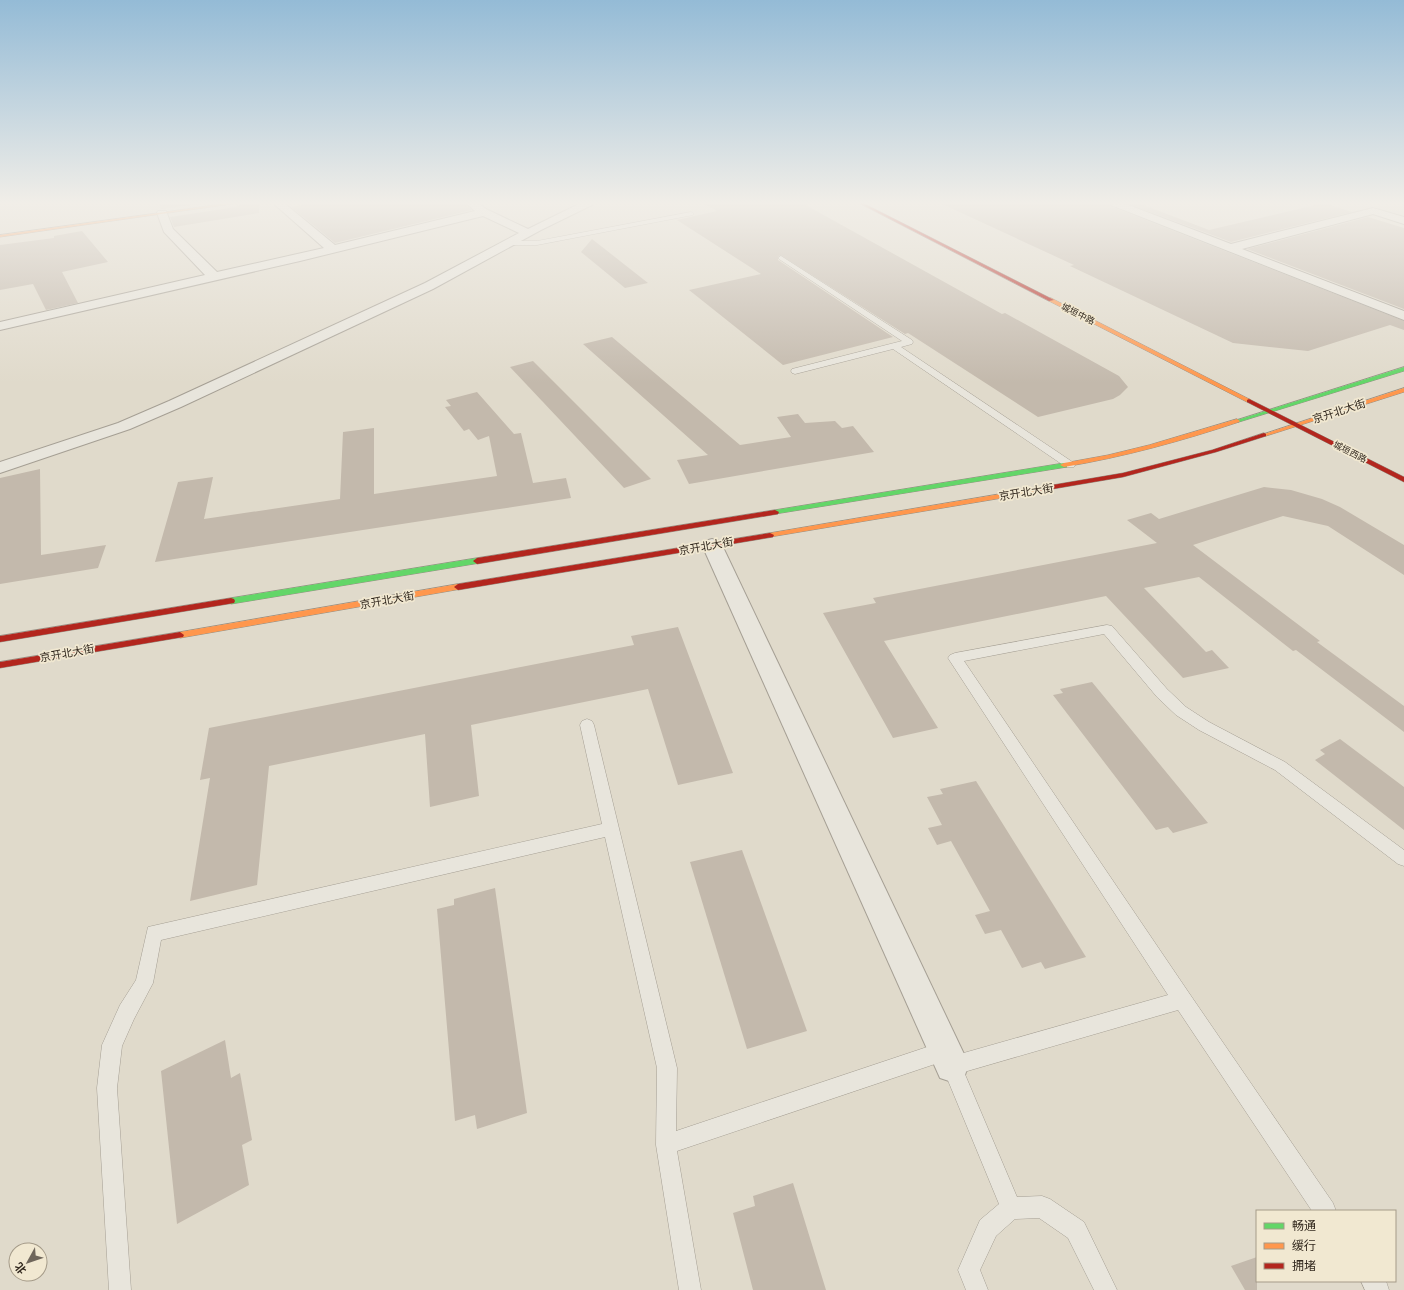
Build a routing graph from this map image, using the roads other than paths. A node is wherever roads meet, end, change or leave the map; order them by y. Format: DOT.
graph roads {
  1 [pos="200,263"];
  2 [pos="273,263"];
  3 [pos="472,263"];
  4 [pos="789,263"];
  5 [pos="980,263"];
  6 [pos="1270,263"];
  7 [pos="214,277"];
  8 [pos="1404,316"];
  9 [pos="0,326"];
  10 [pos="894,346"];
  11 [pos="1404,369"];
  12 [pos="795,371"];
  13 [pos="1404,390"];
  14 [pos="1272,398"];
  15 [pos="1286,406"];
  16 [pos="1269,411"];
  17 [pos="1313,419"];
  18 [pos="1295,424"];
  19 [pos="1327,426"];
  20 [pos="1070,465"];
  21 [pos="0,468"];
  22 [pos="1404,480"];
  23 [pos="712,545"];
  24 [pos="0,639"];
  25 [pos="0,664"];
  26 [pos="587,725"];
  27 [pos="611,829"];
  28 [pos="1404,859"];
  29 [pos="1182,1000"];
  30 [pos="949,1058"];
  31 [pos="666,1145"];
  32 [pos="1011,1208"];
  33 [pos="1324,1210"];
  34 [pos="120,1290"];
  35 [pos="690,1290"];
  36 [pos="977,1290"];
  37 [pos="1106,1290"];
  1 -- 7 [label="street"];
  2 -- 7 [label="street"];
  3 -- 21 [label="street"];
  4 -- 10 [label="lane"];
  5 -- 16 [label="main road, 城垣中路"];
  6 -- 8 [label="street"];
  7 -- 9 [label="street"];
  10 -- 12 [label="lane"];
  10 -- 20 [label="lane"];
  11 -- 15 [label="main road, 京开北大街"];
  13 -- 17 [label="main road, 京开北大街"];
  14 -- 15 [label="main road"];
  15 -- 16 [label="main road, 京开北大街"];
  15 -- 17 [label="main road"];
  16 -- 18 [label="main road, 城垣中路"];
  16 -- 20 [label="main road, 京开北大街"];
  17 -- 18 [label="main road, 京开北大街"];
  17 -- 19 [label="main road, 城垣西路"];
  18 -- 22 [label="main road, 城垣西路"];
  18 -- 23 [label="main road, 京开北大街"];
  20 -- 24 [label="main road, 京开北大街"];
  23 -- 25 [label="main road, 京开北大街"];
  23 -- 30 [label="street"];
  26 -- 27 [label="lane"];
  27 -- 31 [label="lane"];
  27 -- 34 [label="lane"];
  28 -- 29 [label="lane"];
  29 -- 30 [label="lane"];
  29 -- 33 [label="lane"];
  30 -- 31 [label="lane"];
  30 -- 32 [label="lane"];
  31 -- 35 [label="lane"];
  32 -- 36 [label="lane"];
  32 -- 37 [label="lane"];
}
